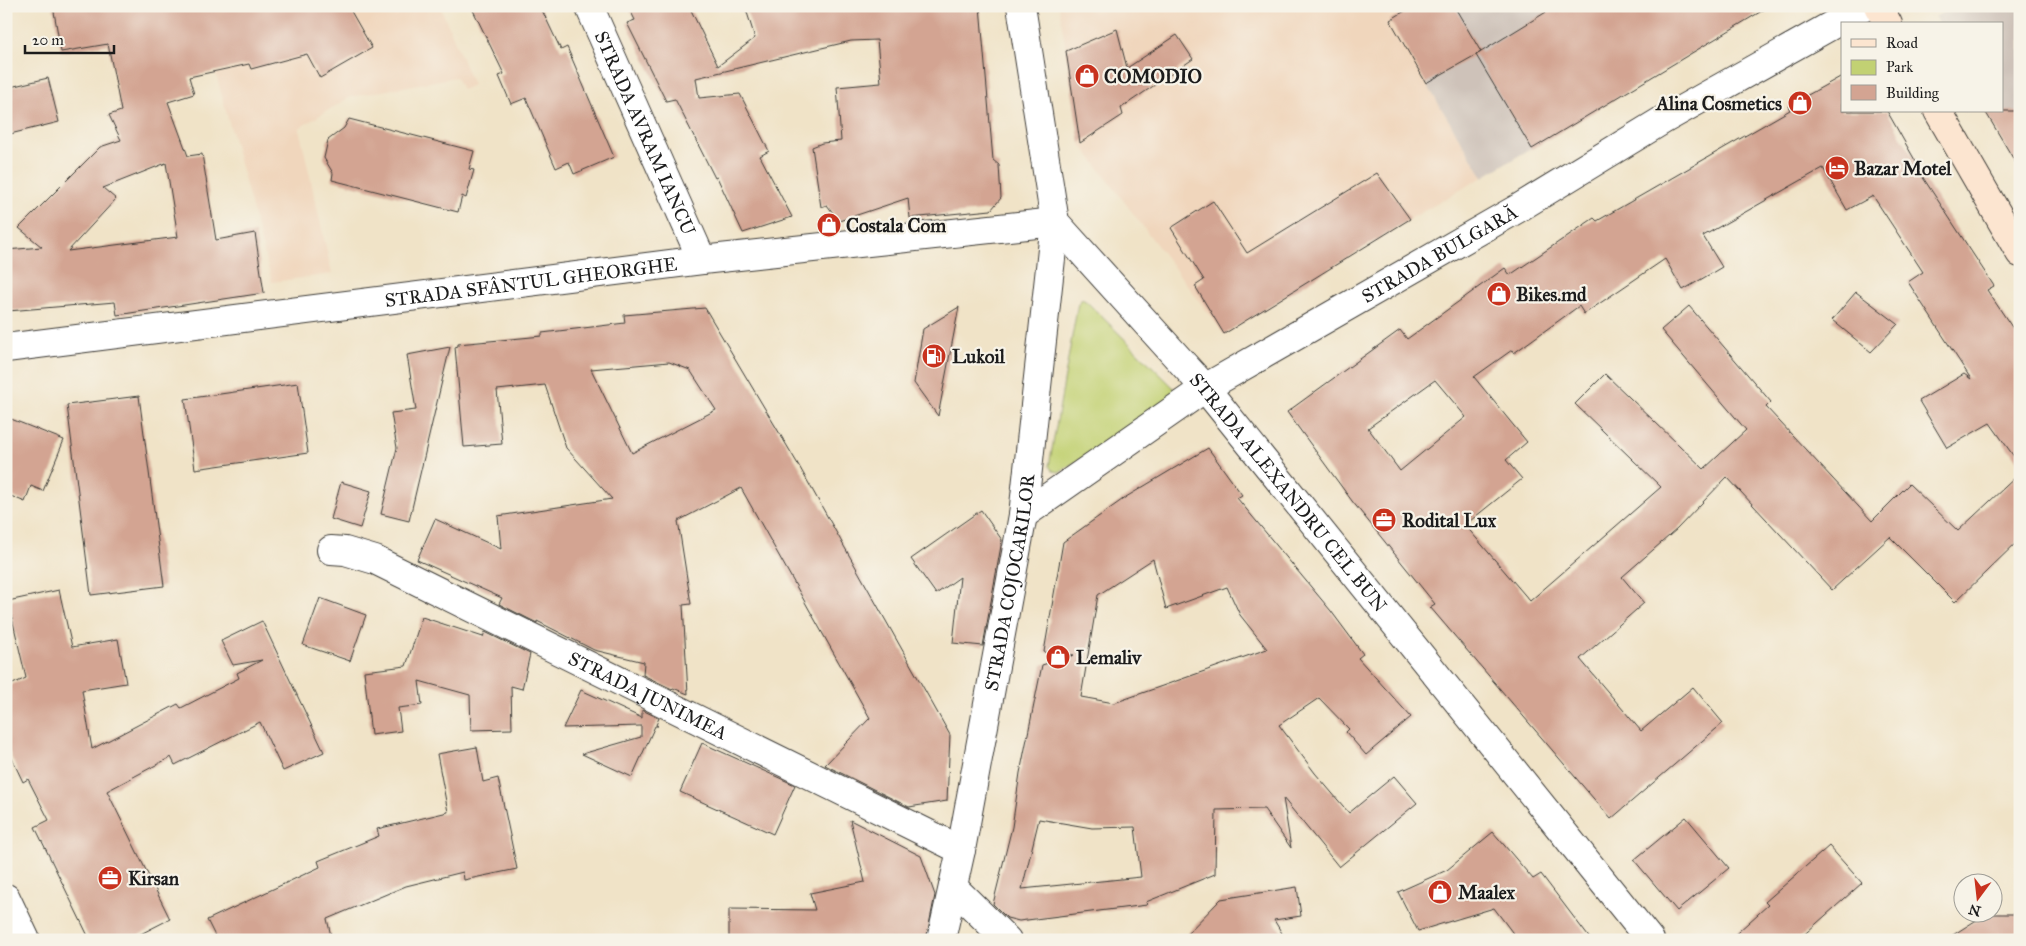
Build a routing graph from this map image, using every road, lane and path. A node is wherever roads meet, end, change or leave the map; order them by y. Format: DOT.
graph roads {
  1 [pos="589,6"];
  2 [pos="1021,6"];
  3 [pos="1866,6"];
  4 [pos="1878,6"];
  5 [pos="1887,22"];
  6 [pos="1939,112"];
  7 [pos="1055,222"];
  8 [pos="2020,253"];
  9 [pos="702,260"];
  10 [pos="6,348"];
  11 [pos="1205,388"];
  12 [pos="1023,515"];
  13 [pos="331,550"];
  14 [pos="961,850"];
  15 [pos="953,888"];
  16 [pos="6,898"];
  17 [pos="26,940"];
  18 [pos="941,940"];
  19 [pos="1007,940"];
  20 [pos="1650,940"];
  1 -- 9 [label="street, STRADA AVRAM IANCU"];
  2 -- 7 [label="street"];
  3 -- 11 [label="street, STRADA BULGARĂ"];
  4 -- 5 [label="main road"];
  6 -- 8 [label="main road"];
  7 -- 9 [label="street, STRADA SFÂNTUL GHEORGHE"];
  7 -- 11 [label="street, STRADA ALEXANDRU CEL BUN"];
  7 -- 12 [label="street, STRADA COJOCARILOR"];
  9 -- 10 [label="street, STRADA SFÂNTUL GHEORGHE"];
  11 -- 12 [label="street, STRADA BULGARĂ"];
  11 -- 20 [label="street, STRADA ALEXANDRU CEL BUN"];
  12 -- 14 [label="street, STRADA COJOCARILOR"];
  13 -- 14 [label="street, STRADA JUNIMEA"];
  14 -- 15 [label="street, STRADA COJOCARILOR"];
  15 -- 18 [label="street, STRADA COJOCARILOR"];
  15 -- 19 [label="street"];
  16 -- 17 [label="street"];
}
